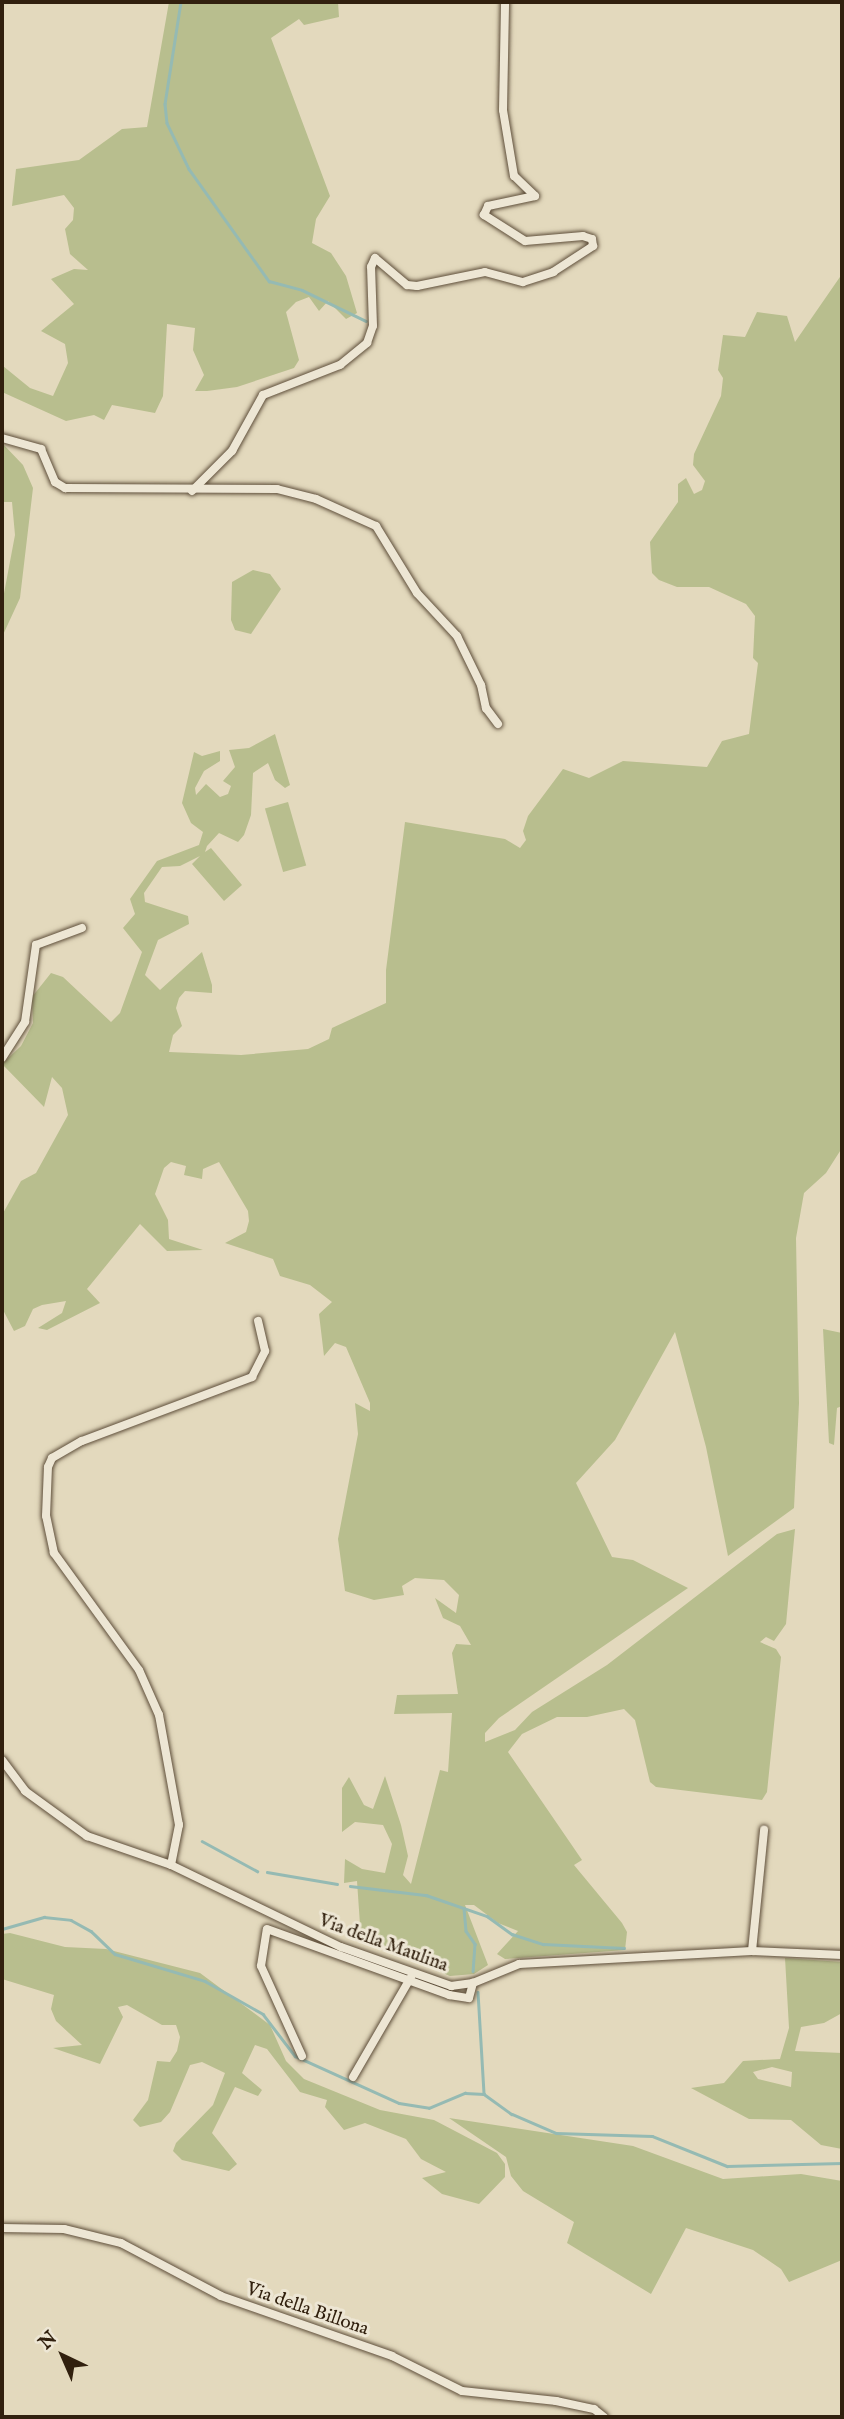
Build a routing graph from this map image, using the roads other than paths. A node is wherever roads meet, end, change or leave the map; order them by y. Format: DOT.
graph roads {
  1 [pos="505,2"];
  2 [pos="2,438"];
  3 [pos="192,491"];
  4 [pos="498,724"];
  5 [pos="82,929"];
  6 [pos="2,1058"];
  7 [pos="258,1321"];
  8 [pos="2,1760"];
  9 [pos="764,1830"];
  10 [pos="171,1865"];
  11 [pos="752,1951"];
  12 [pos="842,1955"];
  13 [pos="413,1972"];
  14 [pos="408,1982"];
  15 [pos="473,1983"];
  16 [pos="302,2056"];
  17 [pos="353,2077"];
  18 [pos="2,2228"];
  19 [pos="604,2417"];
  1 -- 3 [label="street"];
  2 -- 3 [label="street"];
  3 -- 4 [label="street"];
  5 -- 6 [label="street"];
  7 -- 10 [label="street"];
  8 -- 10 [label="street, Via della Maulina"];
  9 -- 11 [label="street"];
  10 -- 13 [label="street, Via della Maulina"];
  11 -- 12 [label="street, Via della Maulina"];
  11 -- 15 [label="street, Via della Maulina"];
  13 -- 14 [label="street"];
  13 -- 15 [label="street, Via della Maulina"];
  14 -- 15 [label="street"];
  14 -- 16 [label="street"];
  14 -- 17 [label="street"];
  18 -- 19 [label="street, Via della Billona"];
}
